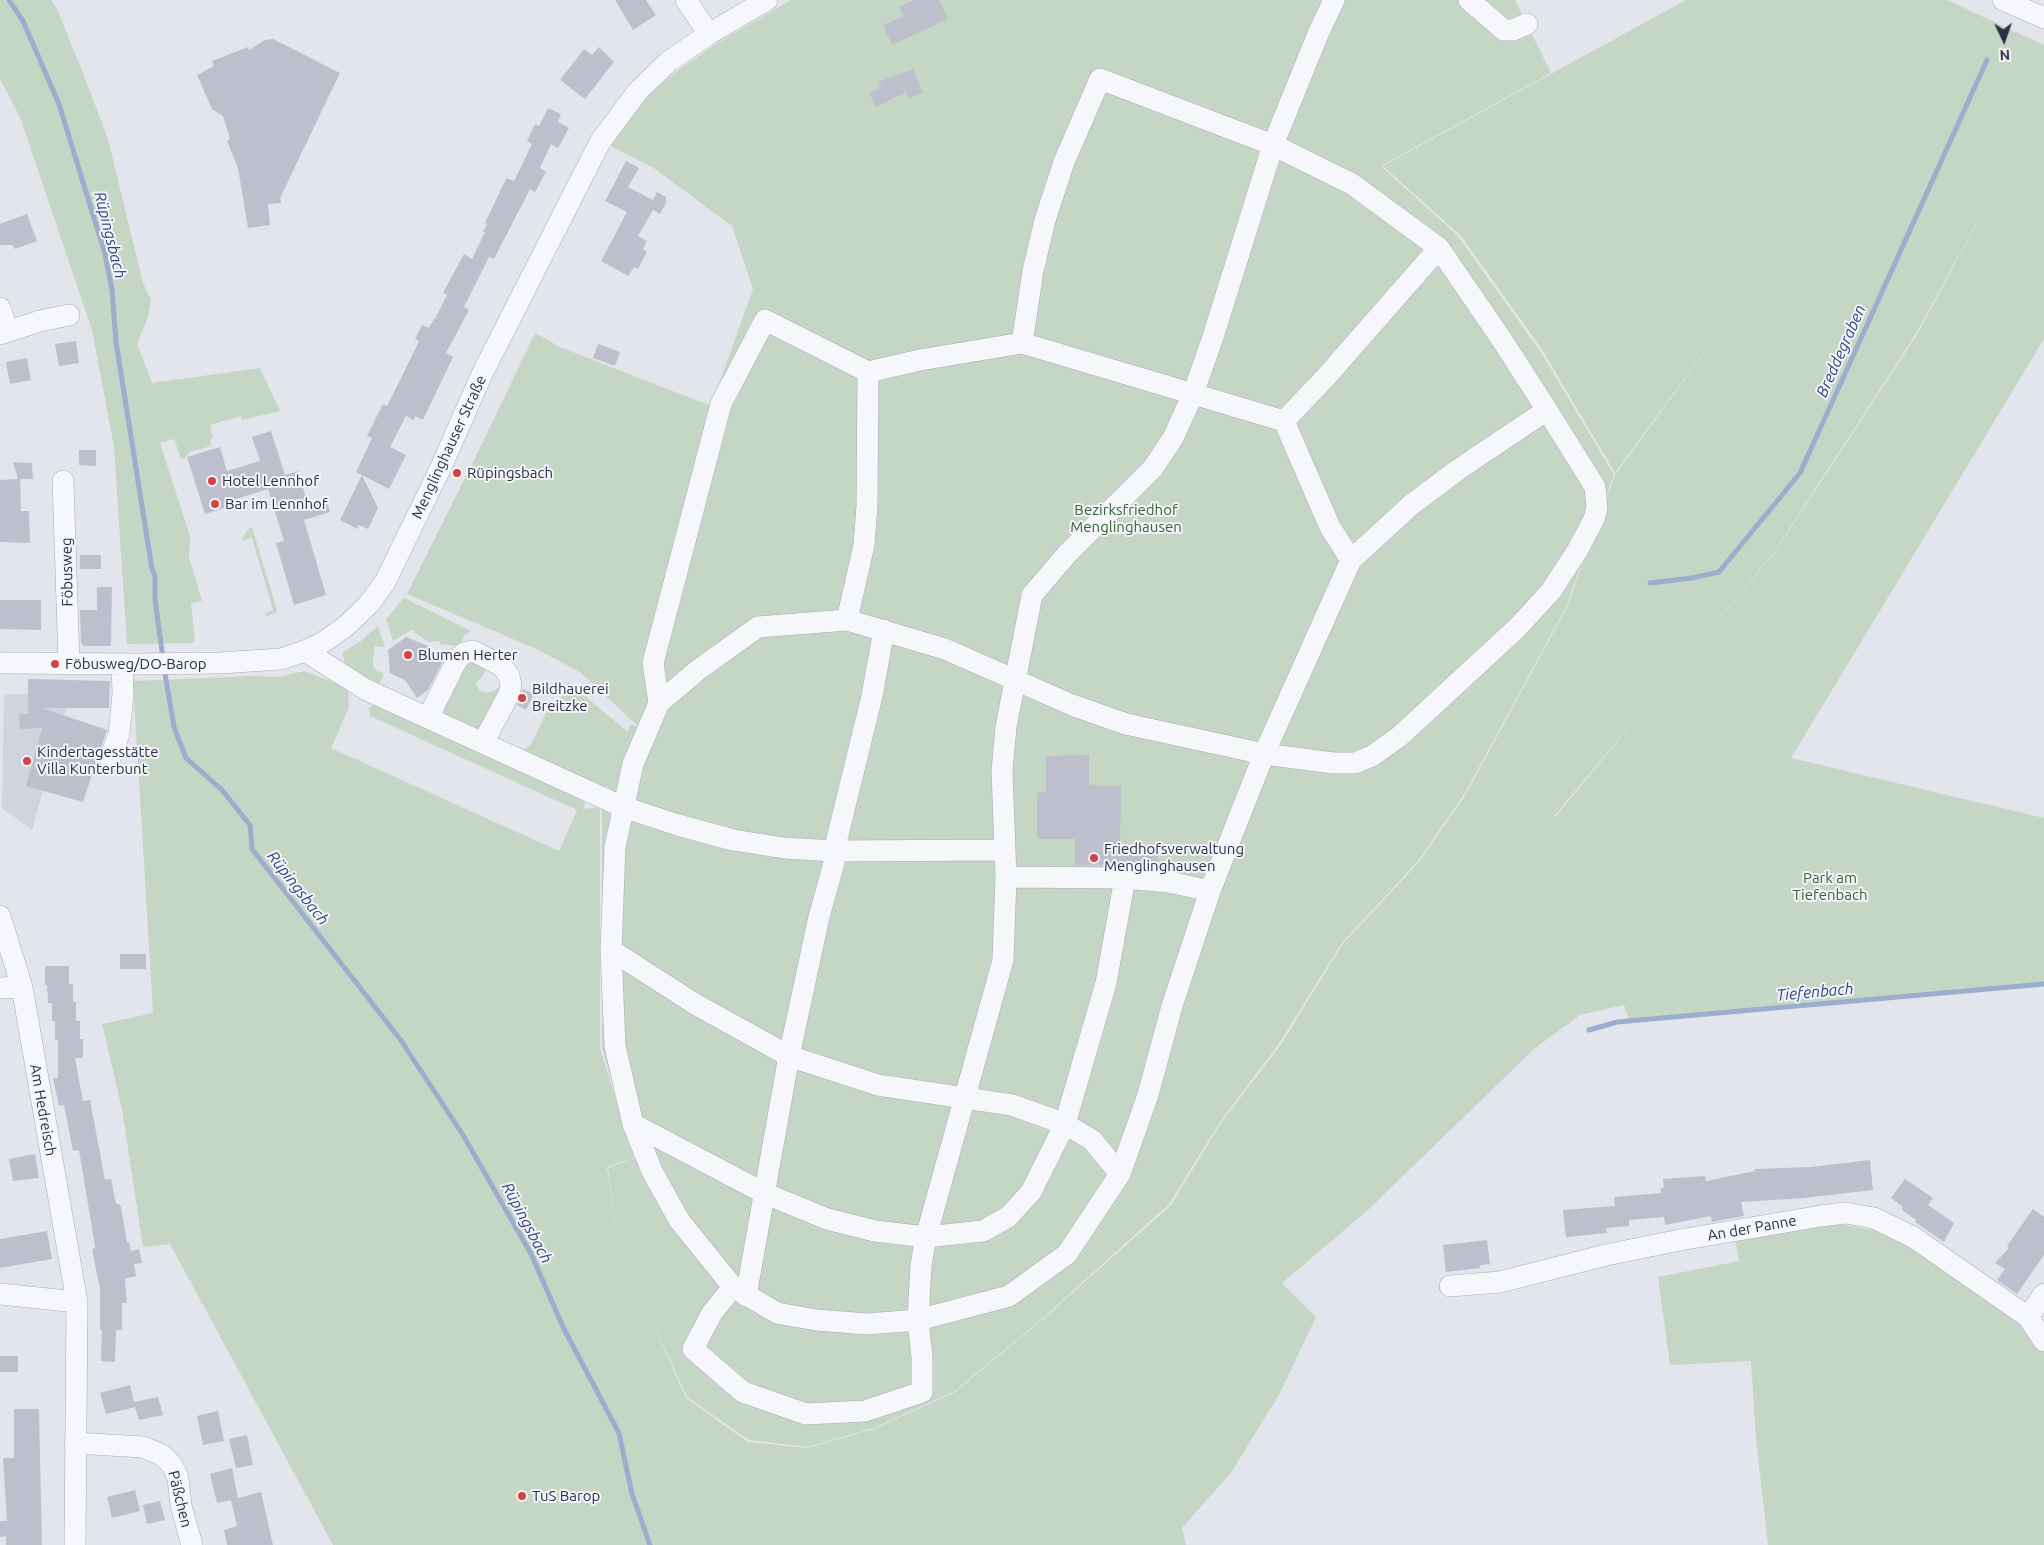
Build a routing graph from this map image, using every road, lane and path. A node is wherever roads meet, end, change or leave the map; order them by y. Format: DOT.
graph roads {
  1 [pos="686,0"];
  2 [pos="767,0"];
  3 [pos="1334,0"];
  4 [pos="1469,0"];
  5 [pos="2004,0"];
  6 [pos="2044,18"];
  7 [pos="1527,24"];
  8 [pos="708,34"];
  9 [pos="1273,145"];
  10 [pos="1439,248"];
  11 [pos="0,308"];
  12 [pos="69,314"];
  13 [pos="4,333"];
  14 [pos="1022,343"];
  15 [pos="868,372"];
  16 [pos="1193,394"];
  17 [pos="1547,410"];
  18 [pos="1284,421"];
  19 [pos="63,480"];
  20 [pos="1350,560"];
  21 [pos="847,620"];
  22 [pos="884,630"];
  23 [pos="305,651"];
  24 [pos="0,663"];
  25 [pos="69,663"];
  26 [pos="129,664"];
  27 [pos="1014,681"];
  28 [pos="660,703"];
  29 [pos="428,718"];
  30 [pos="483,743"];
  31 [pos="1264,754"];
  32 [pos="110,758"];
  33 [pos="623,807"];
  34 [pos="1004,850"];
  35 [pos="834,851"];
  36 [pos="1006,877"];
  37 [pos="1125,878"];
  38 [pos="1210,891"];
  39 [pos="0,916"];
  40 [pos="0,921"];
  41 [pos="611,950"];
  42 [pos="22,987"];
  43 [pos="0,988"];
  44 [pos="789,1056"];
  45 [pos="964,1098"];
  46 [pos="633,1124"];
  47 [pos="1064,1124"];
  48 [pos="1120,1174"];
  49 [pos="764,1193"];
  50 [pos="926,1238"];
  51 [pos="1450,1286"];
  52 [pos="739,1292"];
  53 [pos="0,1294"];
  54 [pos="2044,1294"];
  55 [pos="77,1302"];
  56 [pos="2028,1317"];
  57 [pos="918,1320"];
  58 [pos="2044,1341"];
  59 [pos="75,1443"];
  60 [pos="75,1545"];
  61 [pos="192,1545"];
  1 -- 8 [label="street"];
  2 -- 8 [label="street, Menglinghauser Straße"];
  3 -- 9 [label="street"];
  4 -- 7 [label="street"];
  5 -- 6 [label="street"];
  8 -- 23 [label="street, Menglinghauser Straße"];
  9 -- 10 [label="street"];
  9 -- 14 [label="street"];
  9 -- 16 [label="street"];
  10 -- 17 [label="street"];
  10 -- 18 [label="street"];
  11 -- 13 [label="street"];
  12 -- 13 [label="street"];
  14 -- 15 [label="street"];
  14 -- 16 [label="street"];
  15 -- 21 [label="street"];
  15 -- 28 [label="street"];
  16 -- 18 [label="street"];
  16 -- 27 [label="street"];
  17 -- 20 [label="street"];
  17 -- 31 [label="street"];
  18 -- 20 [label="street"];
  19 -- 25 [label="street, Föbusweg"];
  20 -- 31 [label="street"];
  21 -- 22 [label="street"];
  21 -- 28 [label="street"];
  22 -- 27 [label="street"];
  22 -- 35 [label="street"];
  23 -- 26 [label="street, Menglinghauser Straße"];
  23 -- 29 [label="street"];
  24 -- 25 [label="street, Menglinghauser Straße"];
  25 -- 26 [label="street, Menglinghauser Straße"];
  26 -- 32 [label="street"];
  27 -- 31 [label="street"];
  27 -- 34 [label="street"];
  28 -- 33 [label="street"];
  29 -- 30 [label="street"];
  29 -- 30 [label="street"];
  30 -- 33 [label="street"];
  31 -- 38 [label="street"];
  33 -- 35 [label="street"];
  33 -- 41 [label="street"];
  34 -- 35 [label="street"];
  34 -- 36 [label="street"];
  35 -- 44 [label="street"];
  36 -- 37 [label="street"];
  36 -- 45 [label="street"];
  37 -- 38 [label="street"];
  37 -- 47 [label="street"];
  38 -- 48 [label="street"];
  39 -- 40 [label="street, Am Hedreisch"];
  40 -- 42 [label="street, Am Hedreisch"];
  41 -- 44 [label="street"];
  41 -- 46 [label="street"];
  42 -- 43 [label="street"];
  42 -- 55 [label="street, Am Hedreisch"];
  44 -- 45 [label="street"];
  44 -- 49 [label="street"];
  45 -- 47 [label="street"];
  45 -- 50 [label="street"];
  46 -- 49 [label="street"];
  46 -- 52 [label="street"];
  47 -- 48 [label="street"];
  47 -- 50 [label="street"];
  48 -- 57 [label="street"];
  49 -- 50 [label="street"];
  49 -- 52 [label="street"];
  50 -- 57 [label="street"];
  51 -- 56 [label="street, An der Panne"];
  52 -- 57 [label="street"];
  52 -- 57 [label="street"];
  53 -- 55 [label="street"];
  54 -- 56 [label="street"];
  55 -- 59 [label="street, Am Hedreisch"];
  56 -- 58 [label="street"];
  59 -- 60 [label="street, Am Hedreisch"];
  59 -- 61 [label="street, Päßchen"];
}
